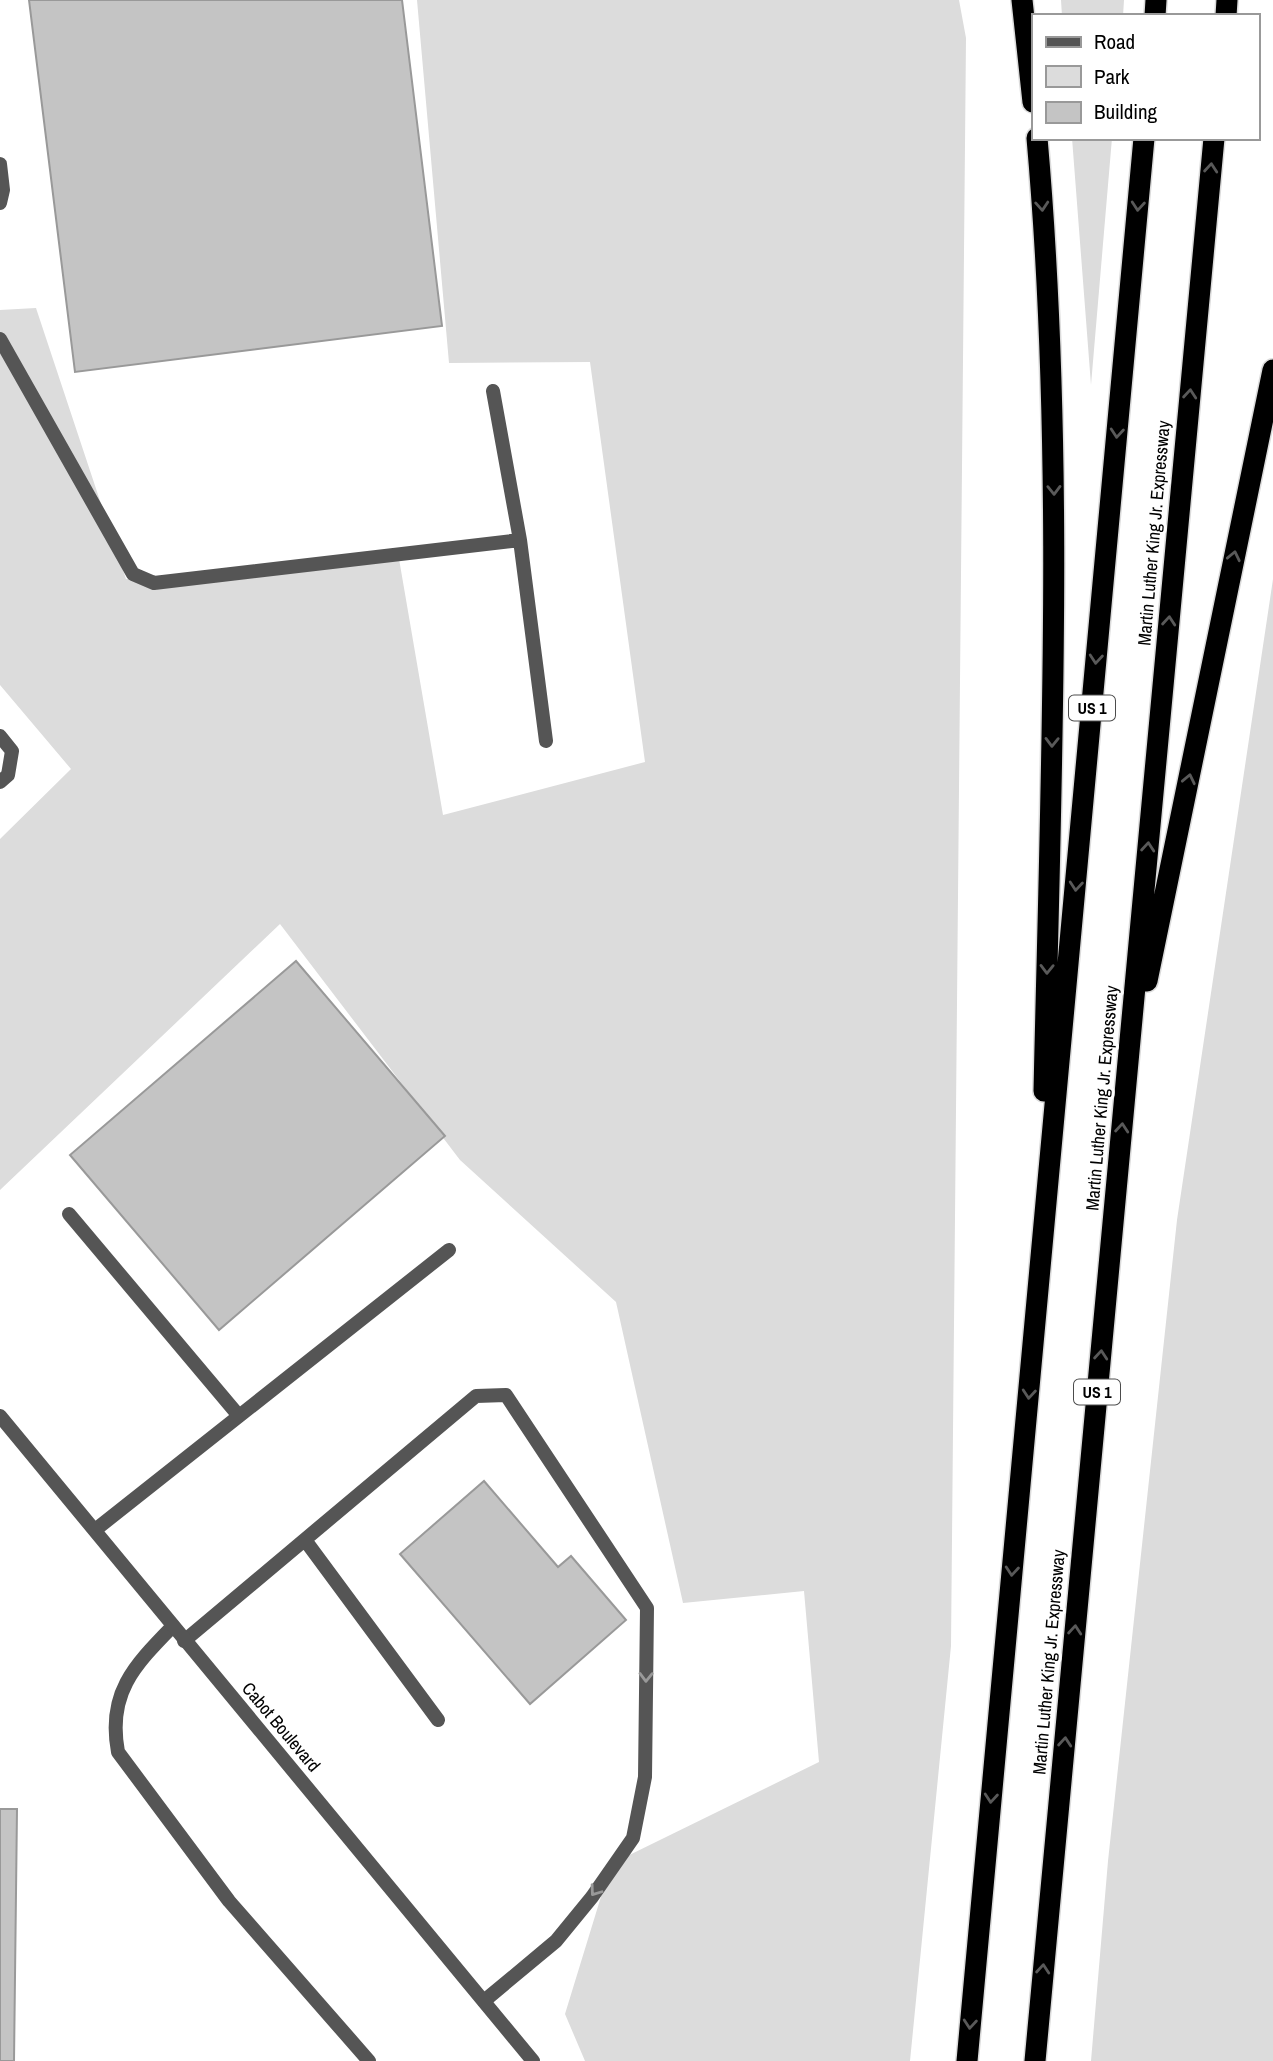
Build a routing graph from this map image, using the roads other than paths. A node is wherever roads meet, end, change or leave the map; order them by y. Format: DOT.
graph roads {
  1 [pos="1022,0"];
  2 [pos="1032,93"];
  3 [pos="1037,140"];
  4 [pos="1144,140"];
  5 [pos="1214,140"];
  6 [pos="0,164"];
  7 [pos="0,203"];
  8 [pos="0,340"];
  9 [pos="1273,369"];
  10 [pos="493,391"];
  11 [pos="520,541"];
  12 [pos="0,736"];
  13 [pos="546,741"];
  14 [pos="0,782"];
  15 [pos="1126,1086"];
  16 [pos="69,1214"];
  17 [pos="449,1250"];
  18 [pos="1040,1277"];
  19 [pos="0,1416"];
  20 [pos="239,1416"];
  21 [pos="95,1530"];
  22 [pos="305,1540"];
  23 [pos="173,1626"];
  24 [pos="184,1641"];
  25 [pos="438,1720"];
  26 [pos="484,2001"];
  27 [pos="369,2061"];
  28 [pos="533,2061"];
  29 [pos="967,2061"];
  30 [pos="1035,2061"];
  1 -- 2 [label="highway"];
  3 -- 18 [label="highway, one-way"];
  4 -- 18 [label="highway, US 1, one-way"];
  15 -- 5 [label="highway, Martin Luther King Jr. Expressway / US 1, one-way"];
  6 -- 7 [label="street"];
  8 -- 11 [label="street"];
  15 -- 9 [label="highway, one-way"];
  10 -- 11 [label="street"];
  11 -- 13 [label="street"];
  12 -- 14 [label="street"];
  30 -- 15 [label="highway, Martin Luther King Jr. Expressway / US 1, one-way"];
  16 -- 20 [label="street"];
  17 -- 20 [label="street"];
  18 -- 29 [label="highway, US 1, one-way"];
  19 -- 21 [label="street, Cabot Boulevard"];
  20 -- 21 [label="street"];
  21 -- 23 [label="street, Cabot Boulevard"];
  22 -- 24 [label="street"];
  22 -- 25 [label="street"];
  22 -- 26 [label="street, one-way"];
  23 -- 24 [label="street, Cabot Boulevard"];
  23 -- 27 [label="street"];
  24 -- 26 [label="street, Cabot Boulevard"];
  26 -- 28 [label="street, Cabot Boulevard"];
}
